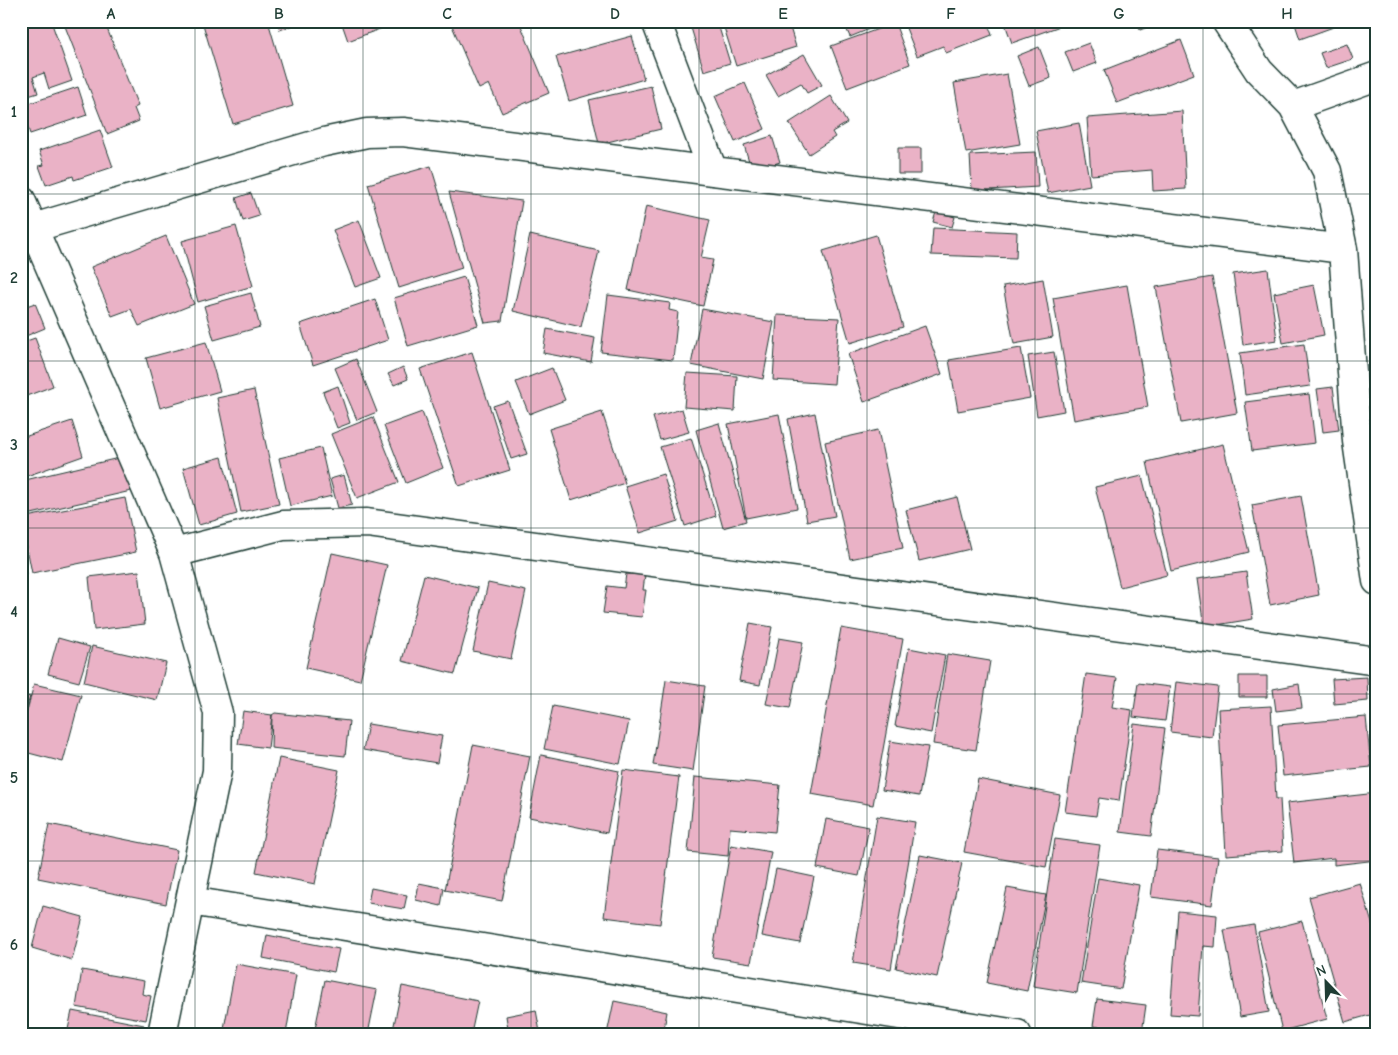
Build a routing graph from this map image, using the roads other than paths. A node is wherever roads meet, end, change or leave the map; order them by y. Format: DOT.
graph roads {
  1 [pos="656,21"];
  2 [pos="1226,21"];
  3 [pos="1377,76"];
  4 [pos="1293,106"];
  5 [pos="713,172"];
  6 [pos="21,200"];
  7 [pos="33,228"];
  8 [pos="1343,249"];
  9 [pos="174,553"];
  10 [pos="1377,581"];
  11 [pos="1377,662"];
  12 [pos="190,901"];
  13 [pos="162,1034"];
  14 [pos="1017,1034"];
  1 -- 5 [label="street"];
  2 -- 4 [label="street"];
  3 -- 4 [label="street"];
  4 -- 8 [label="street"];
  5 -- 7 [label="street"];
  5 -- 8 [label="street"];
  6 -- 7 [label="street"];
  7 -- 9 [label="street"];
  8 -- 10 [label="street"];
  9 -- 11 [label="street"];
  9 -- 12 [label="street"];
  12 -- 13 [label="street"];
  12 -- 14 [label="street"];
}
